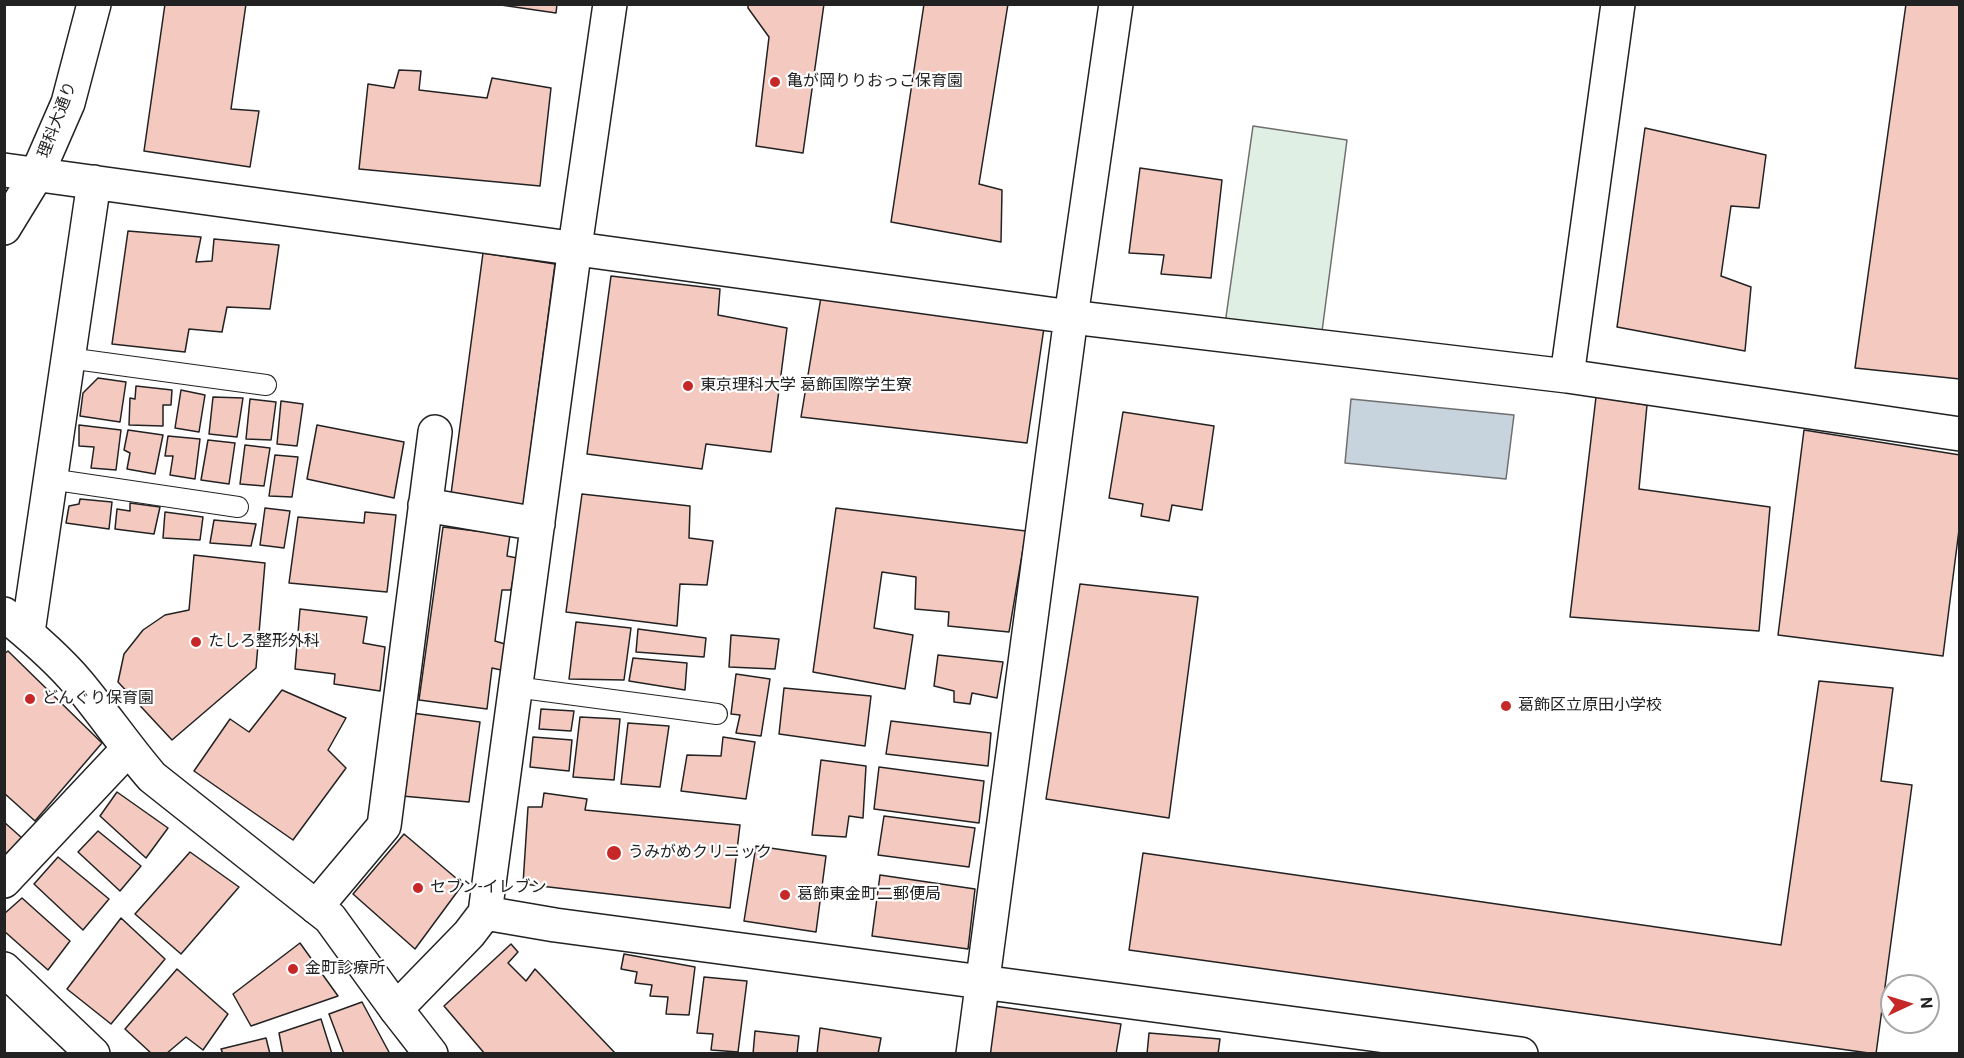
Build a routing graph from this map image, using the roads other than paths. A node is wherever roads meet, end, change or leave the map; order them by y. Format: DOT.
graph roads {
  1 [pos="94,4"];
  2 [pos="610,4"];
  3 [pos="1116,4"];
  4 [pos="1618,4"];
  5 [pos="4,170"];
  6 [pos="37,174"];
  7 [pos="94,182"];
  8 [pos="4,228"];
  9 [pos="575,247"];
  10 [pos="1071,317"];
  11 [pos="68,358"];
  12 [pos="1567,376"];
  13 [pos="266,385"];
  14 [pos="435,432"];
  15 [pos="1959,434"];
  16 [pos="50,479"];
  17 [pos="425,505"];
  18 [pos="238,507"];
  19 [pos="538,524"];
  20 [pos="16,623"];
  21 [pos="515,687"];
  22 [pos="717,714"];
  23 [pos="128,749"];
  24 [pos="4,881"];
  25 [pos="316,907"];
  26 [pos="485,913"];
  27 [pos="4,969"];
  28 [pos="983,983"];
  29 [pos="396,1009"];
  30 [pos="1474,1050"];
  31 [pos="93,1053"];
  32 [pos="431,1053"];
  33 [pos="973,1053"];
  34 [pos="1521,1053"];
  1 -- 6 [label="street, 理科大通り"];
  2 -- 9 [label="street"];
  3 -- 10 [label="street"];
  4 -- 12 [label="street"];
  5 -- 6 [label="street"];
  6 -- 7 [label="street"];
  6 -- 8 [label="street, 理科大通り"];
  7 -- 9 [label="street"];
  7 -- 11 [label="street"];
  9 -- 10 [label="street"];
  9 -- 19 [label="street"];
  10 -- 12 [label="street"];
  10 -- 28 [label="street"];
  11 -- 13 [label="lane"];
  11 -- 16 [label="street"];
  12 -- 15 [label="street"];
  14 -- 17 [label="street"];
  16 -- 18 [label="lane"];
  16 -- 20 [label="street"];
  17 -- 19 [label="street"];
  17 -- 25 [label="street"];
  19 -- 21 [label="street"];
  20 -- 23 [label="street"];
  21 -- 22 [label="lane"];
  21 -- 26 [label="street"];
  23 -- 24 [label="street"];
  23 -- 25 [label="street"];
  25 -- 29 [label="street"];
  26 -- 28 [label="street"];
  26 -- 29 [label="street"];
  27 -- 31 [label="street"];
  28 -- 30 [label="street"];
  28 -- 33 [label="street"];
  29 -- 32 [label="street"];
  30 -- 34 [label="street"];
}
